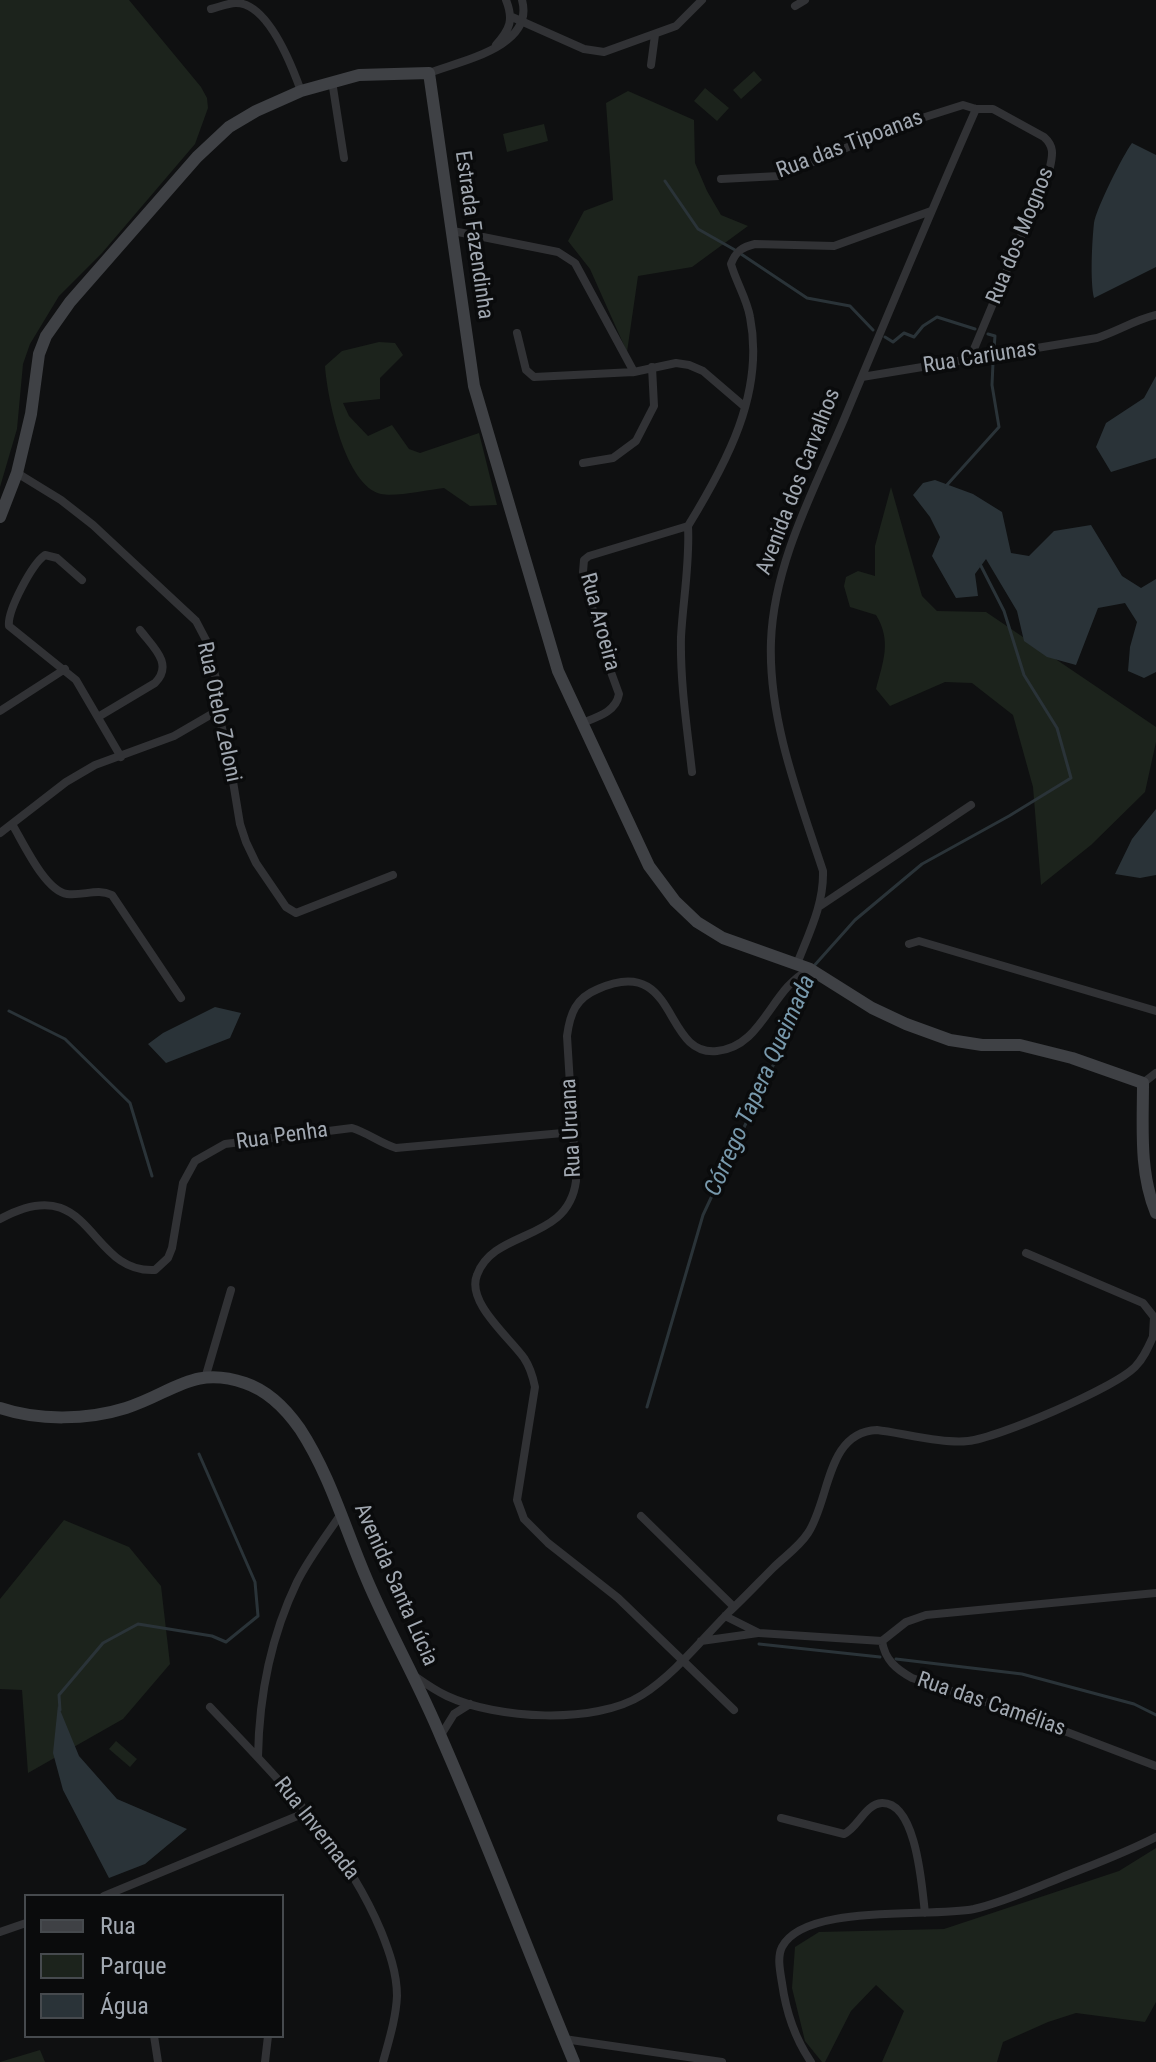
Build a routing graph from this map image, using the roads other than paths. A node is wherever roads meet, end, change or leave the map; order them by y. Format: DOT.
graph roads {
  1 [pos="521,0"];
  2 [pos="702,0"];
  3 [pos="805,0"];
  4 [pos="507,2"];
  5 [pos="795,6"];
  6 [pos="211,9"];
  7 [pos="512,17"];
  8 [pos="522,21"];
  9 [pos="655,35"];
  10 [pos="493,49"];
  11 [pos="651,65"];
  12 [pos="429,73"];
  13 [pos="332,81"];
  14 [pos="301,91"];
  15 [pos="976,109"];
  16 [pos="344,158"];
  17 [pos="721,179"];
  18 [pos="931,211"];
  19 [pos="453,231"];
  20 [pos="1156,315"];
  21 [pos="517,333"];
  22 [pos="969,361"];
  23 [pos="652,367"];
  24 [pos="634,372"];
  25 [pos="862,377"];
  26 [pos="745,407"];
  27 [pos="583,463"];
  28 [pos="17,473"];
  29 [pos="0,517"];
  30 [pos="688,526"];
  31 [pos="82,580"];
  32 [pos="140,630"];
  33 [pos="65,669"];
  34 [pos="0,711"];
  35 [pos="217,711"];
  36 [pos="98,717"];
  37 [pos="582,723"];
  38 [pos="121,757"];
  39 [pos="692,772"];
  40 [pos="971,805"];
  41 [pos="12,824"];
  42 [pos="0,833"];
  43 [pos="393,875"];
  44 [pos="819,907"];
  45 [pos="909,944"];
  46 [pos="797,964"];
  47 [pos="813,971"];
  48 [pos="181,998"];
  49 [pos="1156,1011"];
  50 [pos="1156,1073"];
  51 [pos="1143,1083"];
  52 [pos="574,1132"];
  53 [pos="1156,1213"];
  54 [pos="0,1219"];
  55 [pos="1026,1253"];
  56 [pos="231,1290"];
  57 [pos="1155,1333"];
  58 [pos="206,1375"];
  59 [pos="0,1408"];
  60 [pos="341,1514"];
  61 [pos="641,1516"];
  62 [pos="1156,1593"];
  63 [pos="734,1607"];
  64 [pos="725,1616"];
  65 [pos="759,1633"];
  66 [pos="701,1641"];
  67 [pos="882,1641"];
  68 [pos="683,1659"];
  69 [pos="415,1677"];
  70 [pos="470,1704"];
  71 [pos="210,1707"];
  72 [pos="734,1710"];
  73 [pos="441,1735"];
  74 [pos="258,1757"];
  75 [pos="1156,1766"];
  76 [pos="307,1812"];
  77 [pos="781,1818"];
  78 [pos="1156,1837"];
  79 [pos="124,1893"];
  80 [pos="925,1913"];
  81 [pos="24,1924"];
  82 [pos="0,1932"];
  83 [pos="154,2038"];
  84 [pos="268,2038"];
  85 [pos="564,2039"];
  86 [pos="158,2062"];
  87 [pos="265,2062"];
  88 [pos="383,2062"];
  89 [pos="574,2062"];
  90 [pos="722,2062"];
  91 [pos="811,2062"];
  1 -- 4 [label="street"];
  1 -- 8 [label="street"];
  2 -- 9 [label="street"];
  3 -- 5 [label="street"];
  4 -- 7 [label="street"];
  6 -- 14 [label="street"];
  7 -- 8 [label="street"];
  7 -- 10 [label="street"];
  8 -- 9 [label="street"];
  8 -- 10 [label="street"];
  9 -- 11 [label="street"];
  10 -- 12 [label="street"];
  12 -- 13 [label="street"];
  12 -- 19 [label="street, Estrada Fazendinha"];
  13 -- 14 [label="street"];
  13 -- 16 [label="street"];
  14 -- 28 [label="street"];
  15 -- 17 [label="street, Rua das Tipoanas"];
  15 -- 18 [label="street, Avenida dos Carvalhos"];
  15 -- 22 [label="street, Rua dos Mognos"];
  18 -- 25 [label="street, Avenida dos Carvalhos"];
  18 -- 26 [label="street"];
  19 -- 24 [label="street"];
  19 -- 37 [label="street, Estrada Fazendinha"];
  20 -- 22 [label="street, Rua Cariunas"];
  21 -- 24 [label="street"];
  22 -- 25 [label="street, Rua Cariunas"];
  23 -- 24 [label="street"];
  23 -- 26 [label="street"];
  23 -- 27 [label="street"];
  25 -- 44 [label="street, Avenida dos Carvalhos"];
  26 -- 30 [label="street"];
  28 -- 29 [label="street"];
  28 -- 35 [label="street, Rua Otelo Zeloni"];
  30 -- 37 [label="street, Rua Aroeira"];
  30 -- 39 [label="street"];
  31 -- 33 [label="street"];
  32 -- 36 [label="street"];
  33 -- 34 [label="street"];
  33 -- 36 [label="street"];
  35 -- 38 [label="street"];
  35 -- 43 [label="street, Rua Otelo Zeloni"];
  36 -- 38 [label="street"];
  37 -- 46 [label="street, Estrada Fazendinha"];
  38 -- 41 [label="street"];
  40 -- 44 [label="street"];
  41 -- 42 [label="street"];
  41 -- 48 [label="street"];
  44 -- 46 [label="street, Avenida dos Carvalhos"];
  45 -- 49 [label="street"];
  46 -- 47 [label="street"];
  47 -- 51 [label="street"];
  47 -- 52 [label="street, Rua Uruana"];
  50 -- 51 [label="street"];
  51 -- 53 [label="street"];
  52 -- 54 [label="street, Rua Penha"];
  52 -- 68 [label="street, Rua Uruana"];
  55 -- 57 [label="street"];
  56 -- 58 [label="street"];
  57 -- 63 [label="street"];
  58 -- 59 [label="street"];
  58 -- 60 [label="street, Avenida Santa Lúcia"];
  60 -- 69 [label="street, Avenida Santa Lúcia"];
  60 -- 74 [label="street"];
  61 -- 63 [label="street"];
  62 -- 67 [label="street"];
  63 -- 64 [label="street"];
  64 -- 65 [label="street"];
  64 -- 66 [label="street"];
  65 -- 66 [label="street"];
  65 -- 67 [label="street"];
  66 -- 68 [label="street"];
  67 -- 75 [label="street, Rua das Camélias"];
  68 -- 70 [label="street"];
  68 -- 72 [label="street"];
  69 -- 70 [label="street"];
  69 -- 73 [label="street, Avenida Santa Lúcia"];
  70 -- 73 [label="street"];
  71 -- 74 [label="street, Rua Invernada"];
  73 -- 85 [label="street, Avenida Santa Lúcia"];
  74 -- 76 [label="street, Rua Invernada"];
  76 -- 79 [label="street"];
  76 -- 88 [label="street, Rua Invernada"];
  77 -- 80 [label="street"];
  78 -- 80 [label="street"];
  80 -- 91 [label="street"];
  81 -- 82 [label="street"];
  83 -- 86 [label="street"];
  84 -- 87 [label="street"];
  85 -- 89 [label="street, Avenida Santa Lúcia"];
  85 -- 90 [label="street"];
}
